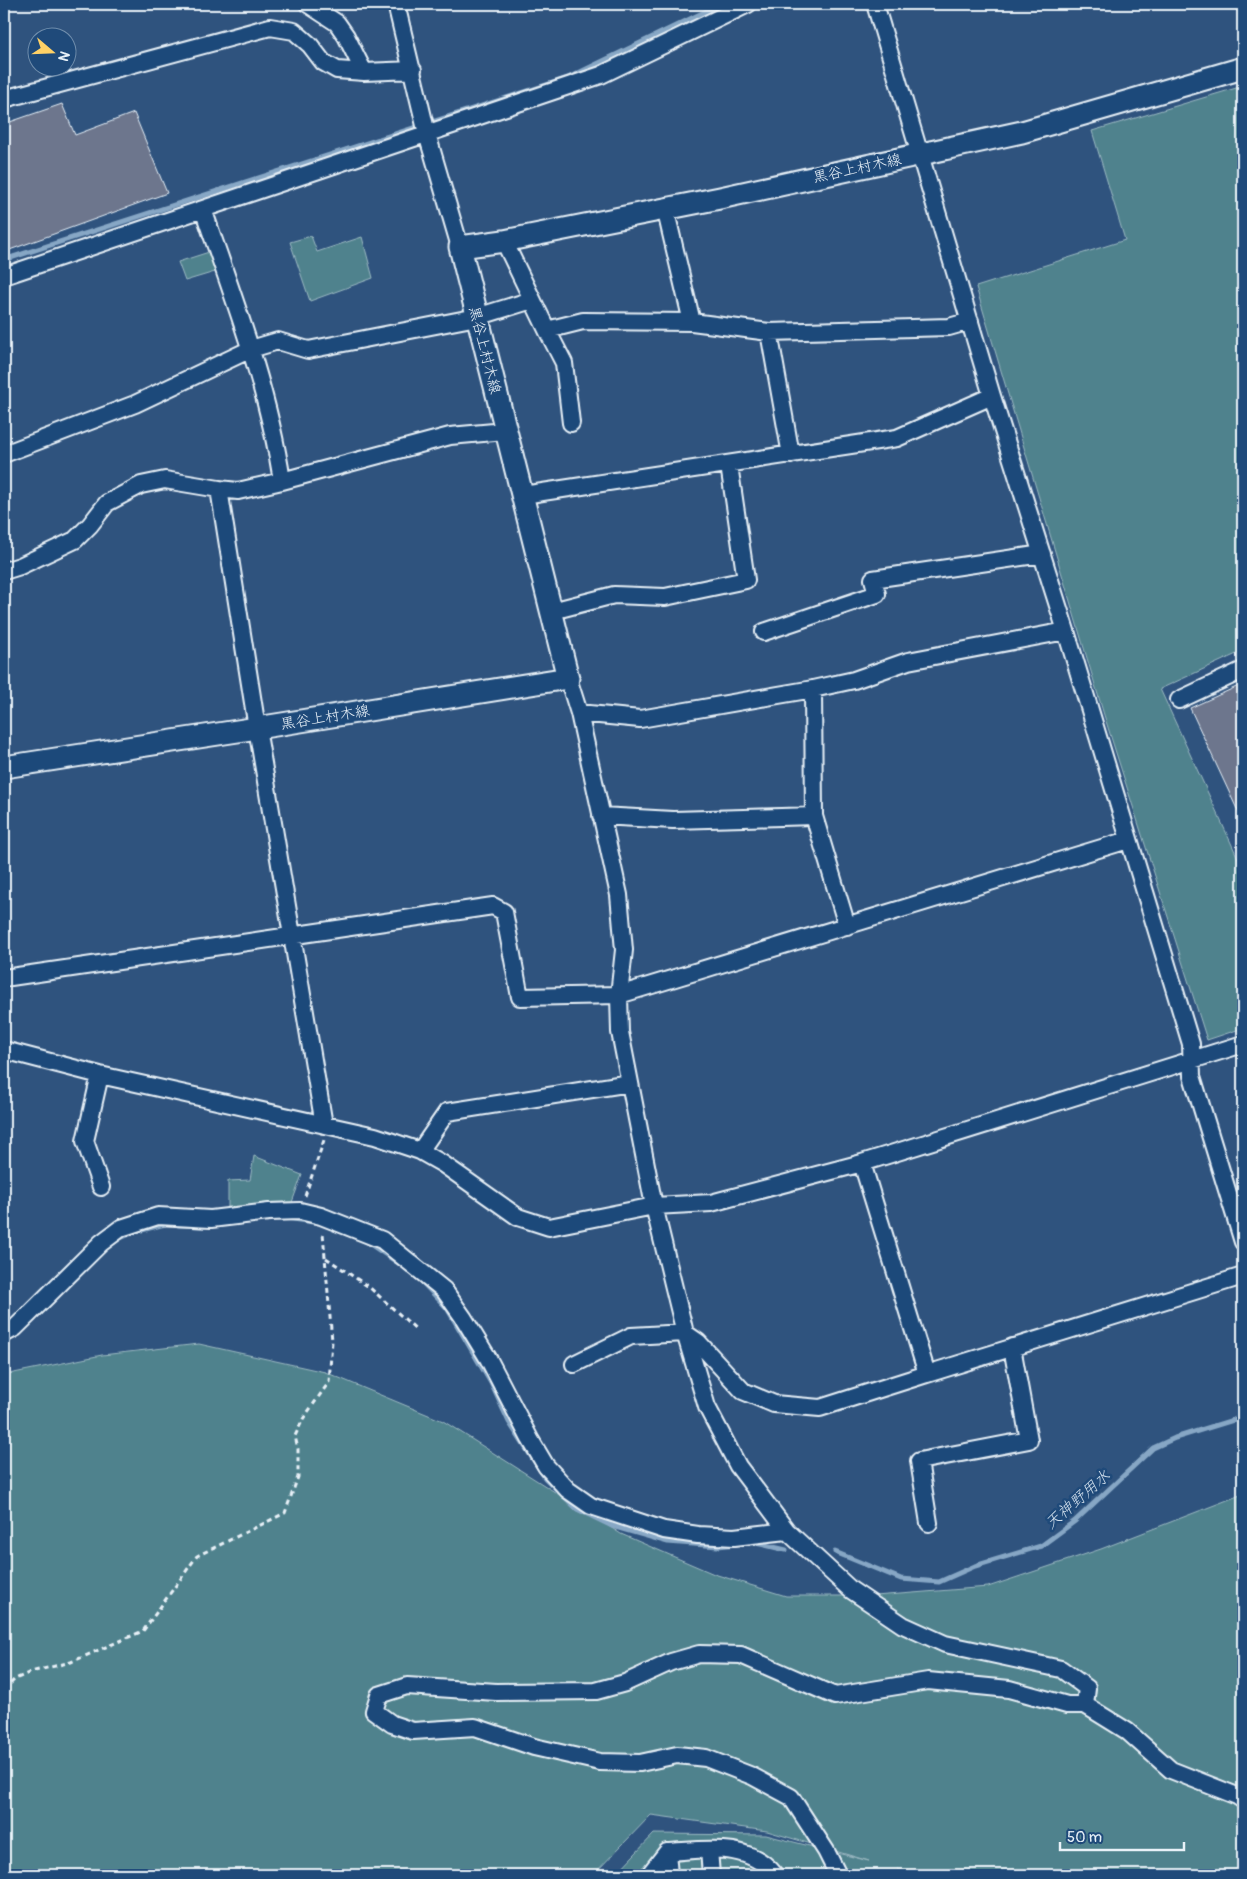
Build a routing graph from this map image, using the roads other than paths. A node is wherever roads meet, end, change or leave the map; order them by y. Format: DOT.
graph roads {
  1 [pos="308,4"];
  2 [pos="396,4"];
  3 [pos="748,4"];
  4 [pos="875,4"];
  5 [pos="1243,68"];
  6 [pos="413,70"];
  7 [pos="364,72"];
  8 [pos="4,99"];
  9 [pos="428,134"];
  10 [pos="921,154"];
  11 [pos="665,208"];
  12 [pos="204,209"];
  13 [pos="504,241"];
  14 [pos="460,247"];
  15 [pos="4,276"];
  16 [pos="532,300"];
  17 [pos="477,317"];
  18 [pos="692,322"];
  19 [pos="970,322"];
  20 [pos="547,330"];
  21 [pos="769,332"];
  22 [pos="251,349"];
  23 [pos="992,396"];
  24 [pos="571,423"];
  25 [pos="505,431"];
  26 [pos="4,454"];
  27 [pos="791,455"];
  28 [pos="729,465"];
  29 [pos="282,481"];
  30 [pos="219,489"];
  31 [pos="523,495"];
  32 [pos="1042,554"];
  33 [pos="4,571"];
  34 [pos="552,611"];
  35 [pos="1066,630"];
  36 [pos="764,632"];
  37 [pos="1243,670"];
  38 [pos="568,678"];
  39 [pos="813,689"];
  40 [pos="1179,700"];
  41 [pos="579,713"];
  42 [pos="257,728"];
  43 [pos="4,767"];
  44 [pos="601,816"];
  45 [pos="814,816"];
  46 [pos="1128,840"];
  47 [pos="847,926"];
  48 [pos="292,934"];
  49 [pos="4,978"];
  50 [pos="619,996"];
  51 [pos="1243,1044"];
  52 [pos="4,1050"];
  53 [pos="1191,1059"];
  54 [pos="100,1075"];
  55 [pos="630,1083"];
  56 [pos="324,1125"];
  57 [pos="420,1151"];
  58 [pos="862,1163"];
  59 [pos="101,1187"];
  60 [pos="654,1206"];
  61 [pos="1243,1242"];
  62 [pos="1243,1276"];
  63 [pos="685,1333"];
  64 [pos="4,1334"];
  65 [pos="1012,1347"];
  66 [pos="574,1364"];
  67 [pos="927,1374"];
  68 [pos="929,1523"];
  69 [pos="787,1531"];
  70 [pos="1085,1705"];
  71 [pos="1243,1800"];
  72 [pos="709,1850"];
  73 [pos="668,1852"];
  74 [pos="649,1875"];
  75 [pos="669,1875"];
  76 [pos="711,1875"];
  77 [pos="775,1875"];
  78 [pos="838,1875"];
  1 -- 7 [label="street"];
  2 -- 6 [label="street"];
  3 -- 9 [label="street"];
  4 -- 10 [label="street"];
  5 -- 10 [label="main road, 黒谷上村木線"];
  6 -- 7 [label="street"];
  6 -- 9 [label="street"];
  7 -- 8 [label="street"];
  9 -- 12 [label="street"];
  9 -- 14 [label="street"];
  10 -- 11 [label="main road, 黒谷上村木線"];
  10 -- 19 [label="street"];
  11 -- 13 [label="main road, 黒谷上村木線"];
  11 -- 18 [label="street"];
  12 -- 15 [label="street"];
  12 -- 22 [label="street"];
  13 -- 14 [label="main road, 黒谷上村木線"];
  13 -- 16 [label="street"];
  14 -- 17 [label="main road, 黒谷上村木線"];
  16 -- 17 [label="street"];
  16 -- 20 [label="street"];
  17 -- 22 [label="street"];
  17 -- 25 [label="main road, 黒谷上村木線"];
  18 -- 20 [label="street"];
  18 -- 21 [label="street"];
  19 -- 21 [label="street"];
  19 -- 23 [label="street"];
  20 -- 24 [label="street"];
  21 -- 27 [label="street"];
  22 -- 26 [label="street"];
  22 -- 29 [label="street"];
  23 -- 27 [label="street"];
  23 -- 32 [label="street"];
  25 -- 29 [label="street"];
  25 -- 31 [label="main road, 黒谷上村木線"];
  27 -- 28 [label="street"];
  28 -- 31 [label="street"];
  28 -- 34 [label="street"];
  29 -- 30 [label="street"];
  30 -- 33 [label="street"];
  30 -- 42 [label="street"];
  31 -- 34 [label="main road, 黒谷上村木線"];
  32 -- 35 [label="street"];
  32 -- 36 [label="street"];
  34 -- 38 [label="main road, 黒谷上村木線"];
  35 -- 39 [label="street"];
  35 -- 46 [label="street"];
  37 -- 40 [label="street"];
  38 -- 41 [label="street"];
  38 -- 42 [label="main road, 黒谷上村木線"];
  39 -- 41 [label="street"];
  39 -- 45 [label="street"];
  41 -- 44 [label="street"];
  42 -- 43 [label="main road, 黒谷上村木線"];
  42 -- 48 [label="street"];
  44 -- 45 [label="street"];
  44 -- 50 [label="street"];
  45 -- 47 [label="street"];
  46 -- 47 [label="street"];
  46 -- 53 [label="street"];
  47 -- 50 [label="street"];
  48 -- 49 [label="street"];
  48 -- 50 [label="street"];
  48 -- 56 [label="street"];
  50 -- 55 [label="street"];
  51 -- 53 [label="street"];
  52 -- 54 [label="street"];
  53 -- 58 [label="street"];
  53 -- 61 [label="street"];
  54 -- 56 [label="street"];
  54 -- 59 [label="street"];
  55 -- 57 [label="street"];
  55 -- 60 [label="street"];
  56 -- 57 [label="street"];
  57 -- 60 [label="street"];
  58 -- 60 [label="street"];
  58 -- 67 [label="street"];
  60 -- 63 [label="street"];
  62 -- 65 [label="street"];
  63 -- 66 [label="street"];
  63 -- 67 [label="street"];
  63 -- 69 [label="street"];
  64 -- 69 [label="street"];
  65 -- 67 [label="street"];
  65 -- 68 [label="street"];
  69 -- 70 [label="street"];
  70 -- 71 [label="street"];
  70 -- 78 [label="street"];
  72 -- 73 [label="street"];
  72 -- 76 [label="street"];
  72 -- 77 [label="street"];
  73 -- 74 [label="street"];
  73 -- 75 [label="street"];
}
